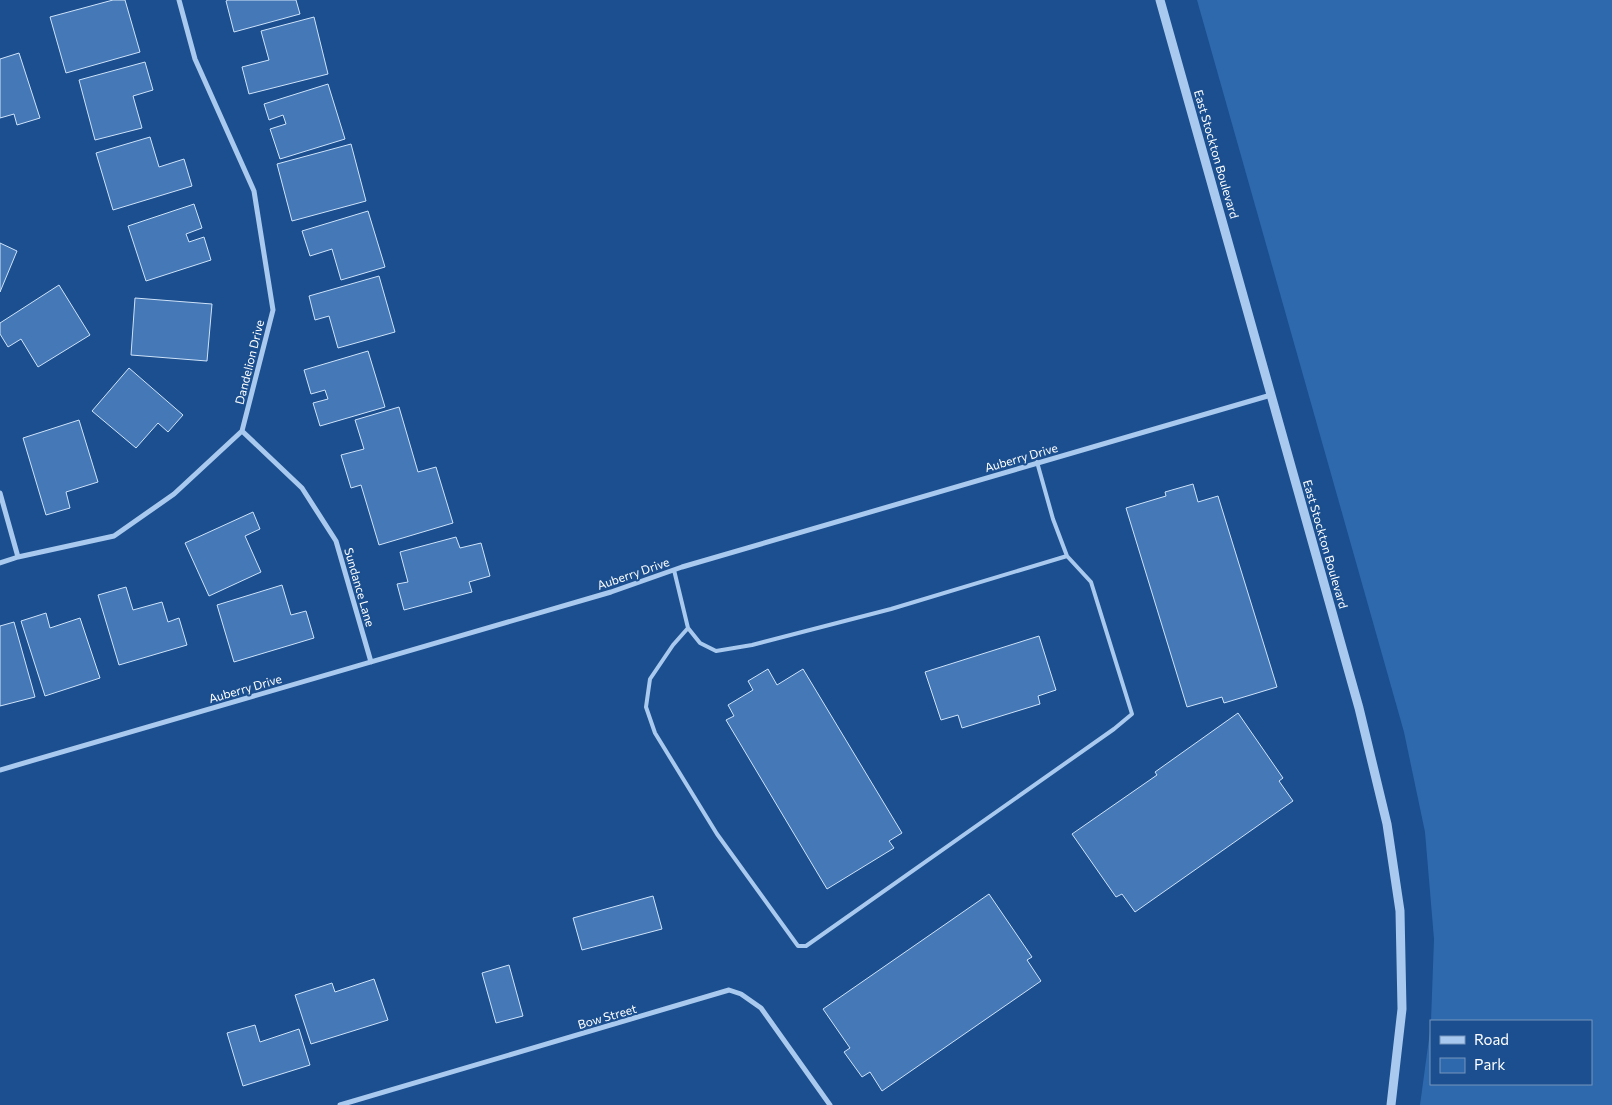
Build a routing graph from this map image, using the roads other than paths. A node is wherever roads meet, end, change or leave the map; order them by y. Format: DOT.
graph roads {
  1 [pos="179,0"];
  2 [pos="1160,0"];
  3 [pos="1271,395"];
  4 [pos="242,431"];
  5 [pos="1037,462"];
  6 [pos="0,493"];
  7 [pos="1067,556"];
  8 [pos="18,557"];
  9 [pos="0,563"];
  10 [pos="674,570"];
  11 [pos="688,628"];
  12 [pos="371,662"];
  13 [pos="0,770"];
  14 [pos="340,1105"];
  15 [pos="830,1105"];
  16 [pos="1391,1105"];
  1 -- 4 [label="street, Dandelion Drive"];
  2 -- 3 [label="street, East Stockton Boulevard"];
  3 -- 5 [label="street, Auberry Drive"];
  3 -- 16 [label="street, East Stockton Boulevard"];
  4 -- 8 [label="street"];
  4 -- 12 [label="street, Sundance Lane"];
  5 -- 7 [label="lane"];
  5 -- 10 [label="street, Auberry Drive"];
  6 -- 8 [label="street"];
  7 -- 11 [label="lane"];
  7 -- 11 [label="lane"];
  8 -- 9 [label="street"];
  10 -- 11 [label="lane"];
  10 -- 12 [label="street, Auberry Drive"];
  12 -- 13 [label="street, Auberry Drive"];
  14 -- 15 [label="street, Bow Street"];
}
